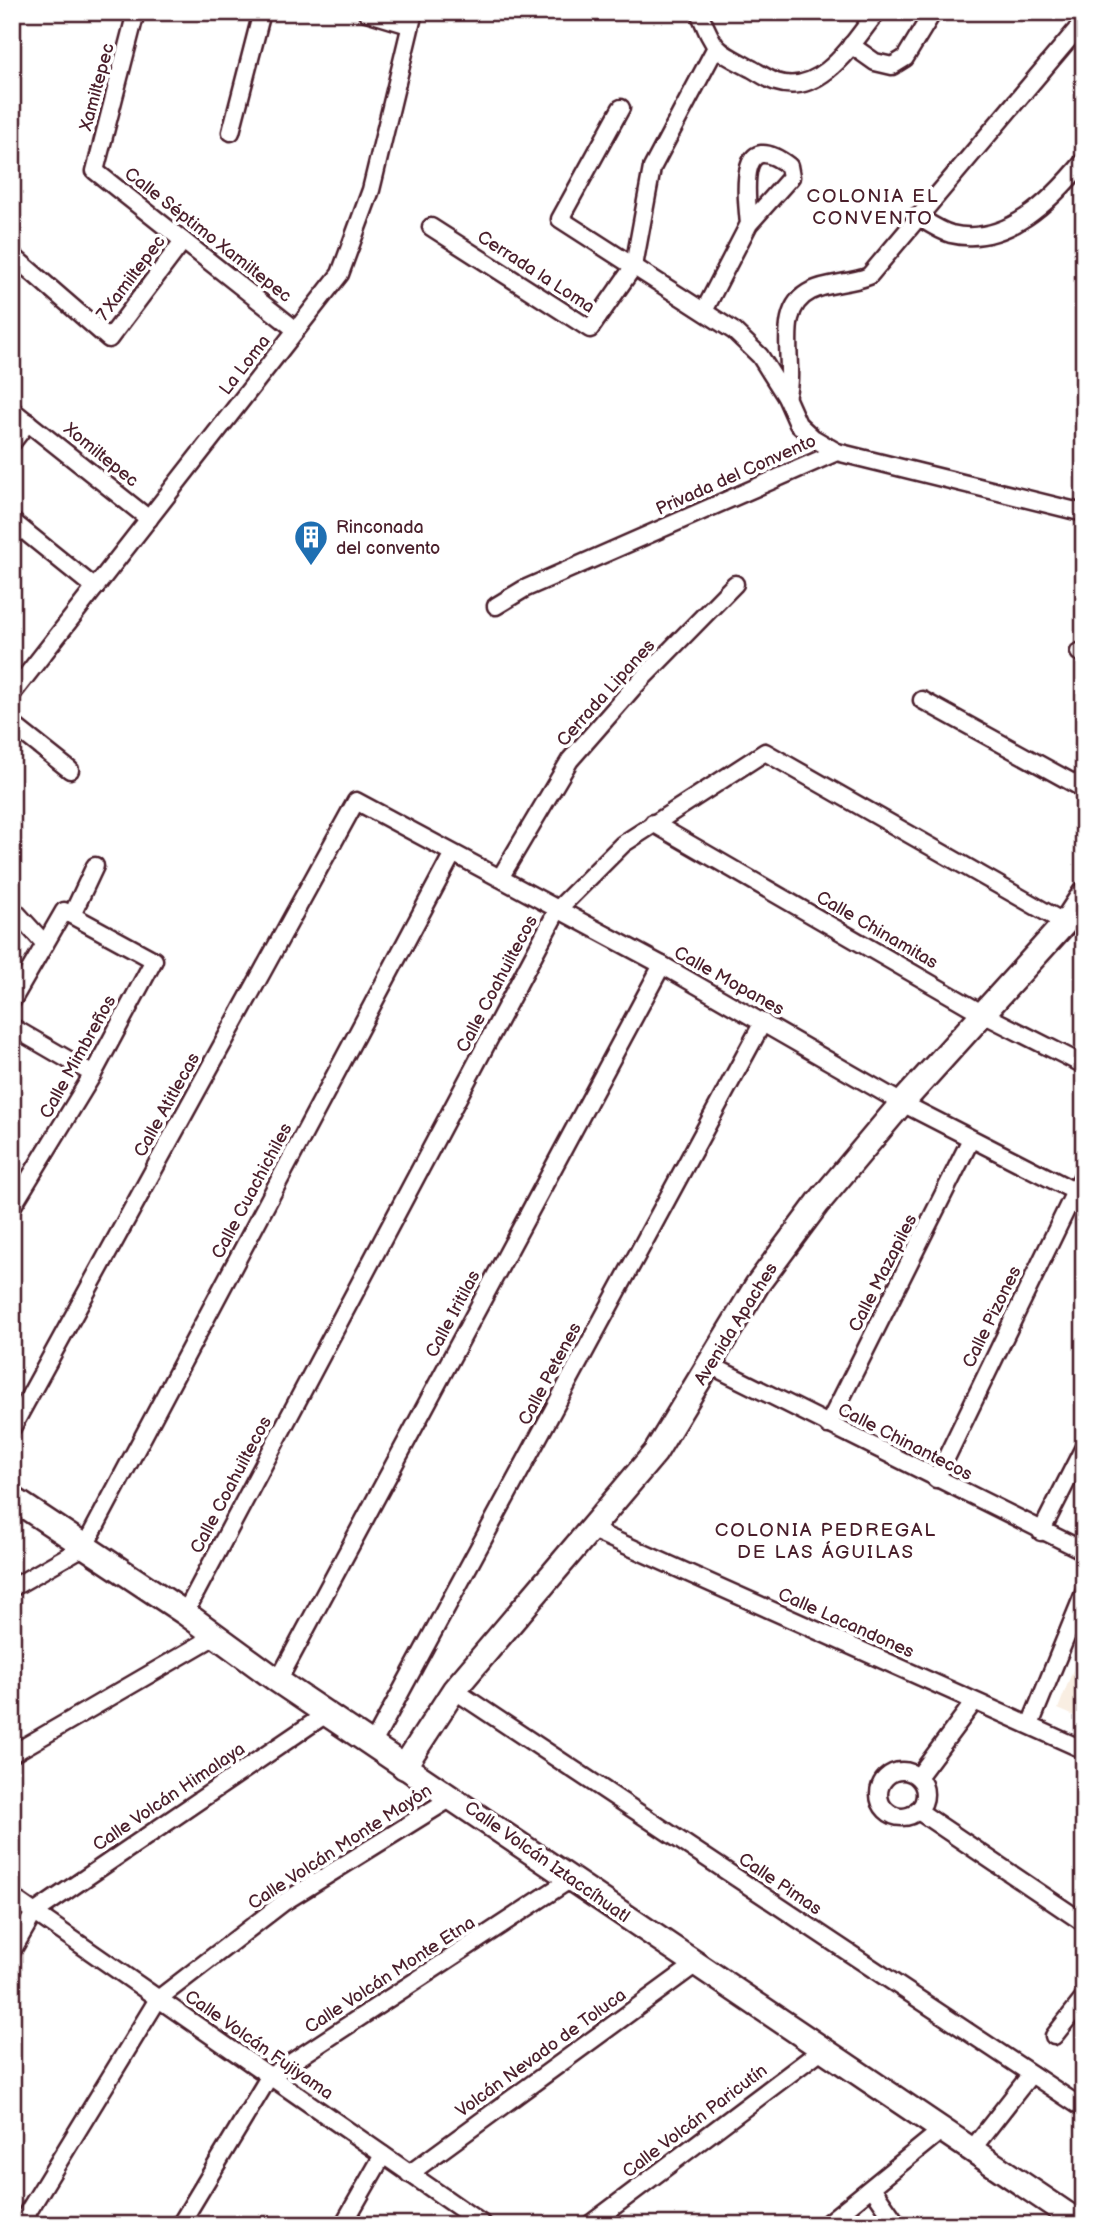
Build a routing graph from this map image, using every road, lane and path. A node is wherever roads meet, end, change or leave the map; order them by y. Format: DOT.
graph roads {
  1 [pos="136,12"];
  2 [pos="262,12"];
  3 [pos="366,12"];
  4 [pos="699,12"];
  5 [pos="877,12"];
  6 [pos="933,12"];
  7 [pos="411,19"];
  8 [pos="1084,21"];
  9 [pos="851,45"];
  10 [pos="715,49"];
  11 [pos="621,108"];
  12 [pos="231,132"];
  13 [pos="1084,161"];
  14 [pos="95,171"];
  15 [pos="917,216"];
  16 [pos="749,224"];
  17 [pos="431,227"];
  18 [pos="183,241"];
  19 [pos="14,260"];
  20 [pos="634,266"];
  21 [pos="705,311"];
  22 [pos="296,330"];
  23 [pos="786,397"];
  24 [pos="12,410"];
  25 [pos="28,422"];
  26 [pos="12,443"];
  27 [pos="836,452"];
  28 [pos="1084,513"];
  29 [pos="149,519"];
  30 [pos="12,520"];
  31 [pos="735,584"];
  32 [pos="95,588"];
  33 [pos="496,606"];
  34 [pos="12,694"];
  35 [pos="922,700"];
  36 [pos="12,724"];
  37 [pos="70,770"];
  38 [pos="1084,789"];
  39 [pos="356,800"];
  40 [pos="653,823"];
  41 [pos="452,855"];
  42 [pos="95,866"];
  43 [pos="500,878"];
  44 [pos="1084,894"];
  45 [pos="12,908"];
  46 [pos="558,909"];
  47 [pos="72,915"];
  48 [pos="1065,923"];
  49 [pos="45,944"];
  50 [pos="662,965"];
  51 [pos="12,1001"];
  52 [pos="985,1015"];
  53 [pos="763,1022"];
  54 [pos="12,1027"];
  55 [pos="1084,1065"];
  56 [pos="93,1074"];
  57 [pos="902,1103"];
  58 [pos="971,1139"];
  59 [pos="1084,1173"];
  60 [pos="1079,1194"];
  61 [pos="12,1208"];
  62 [pos="710,1365"];
  63 [pos="828,1425"];
  64 [pos="12,1428"];
  65 [pos="1084,1447"];
  66 [pos="936,1479"];
  67 [pos="12,1498"];
  68 [pos="592,1530"];
  69 [pos="1041,1532"];
  70 [pos="85,1546"];
  71 [pos="1084,1551"];
  72 [pos="12,1588"];
  73 [pos="1084,1594"];
  74 [pos="185,1613"];
  75 [pos="217,1635"];
  76 [pos="278,1682"];
  77 [pos="454,1690"];
  78 [pos="974,1702"];
  79 [pos="326,1714"];
  80 [pos="1030,1725"];
  81 [pos="372,1745"];
  82 [pos="1084,1750"];
  83 [pos="12,1754"];
  84 [pos="404,1767"];
  85 [pos="918,1777"];
  86 [pos="453,1797"];
  87 [pos="917,1810"];
  88 [pos="571,1879"];
  89 [pos="12,1897"];
  90 [pos="34,1913"];
  91 [pos="1084,1923"];
  92 [pos="12,1951"];
  93 [pos="696,1964"];
  94 [pos="1084,1998"];
  95 [pos="158,1999"];
  96 [pos="1054,2036"];
  97 [pos="824,2048"];
  98 [pos="1031,2074"];
  99 [pos="269,2077"];
  100 [pos="1084,2109"];
  101 [pos="943,2129"];
  102 [pos="973,2148"];
  103 [pos="383,2155"];
  104 [pos="409,2174"];
  105 [pos="873,2189"];
  106 [pos="20,2225"];
  107 [pos="180,2225"];
  108 [pos="343,2225"];
  109 [pos="484,2225"];
  110 [pos="589,2225"];
  111 [pos="825,2225"];
  112 [pos="898,2225"];
  113 [pos="1083,2225"];
  1 -- 14 [label="street, Xamiltepec"];
  2 -- 12 [label="street"];
  3 -- 7 [label="street"];
  4 -- 10 [label="street"];
  5 -- 9 [label="street"];
  6 -- 9 [label="street"];
  7 -- 22 [label="street, La Loma"];
  8 -- 15 [label="street"];
  9 -- 10 [label="street"];
  10 -- 20 [label="street"];
  11 -- 20 [label="street"];
  13 -- 15 [label="street"];
  14 -- 18 [label="street, Calle Séptimo Xamiltepec"];
  15 -- 23 [label="street"];
  16 -- 21 [label="street"];
  17 -- 20 [label="street, Cerrada la Loma"];
  18 -- 19 [label="street, 7 Xamiltepec"];
  18 -- 22 [label="street, Calle Séptimo Xamiltepec"];
  20 -- 21 [label="street"];
  21 -- 23 [label="street"];
  22 -- 29 [label="street, La Loma"];
  23 -- 27 [label="street"];
  24 -- 25 [label="street, Xomiltepec"];
  25 -- 26 [label="street"];
  25 -- 29 [label="street, Xomiltepec"];
  27 -- 28 [label="street, Privada del Convento"];
  27 -- 33 [label="street, Privada del Convento"];
  29 -- 32 [label="street, La Loma"];
  30 -- 32 [label="street"];
  31 -- 43 [label="street, Cerrada Lipanes"];
  32 -- 34 [label="street, La Loma"];
  35 -- 38 [label="street"];
  36 -- 37 [label="street"];
  39 -- 41 [label="street, Calle Mopanes"];
  39 -- 64 [label="street, Calle Atitlecas"];
  40 -- 46 [label="street, Calle Coahuiltecos"];
  40 -- 48 [label="street, Calle Coahuiltecos"];
  40 -- 52 [label="street, Calle Chinamitas"];
  41 -- 43 [label="street, Calle Mopanes"];
  41 -- 70 [label="street, Calle Cuachichiles"];
  42 -- 47 [label="street"];
  43 -- 46 [label="street, Calle Mopanes"];
  44 -- 48 [label="street, Avenida Apaches"];
  45 -- 49 [label="street"];
  46 -- 50 [label="street, Calle Mopanes"];
  46 -- 74 [label="street, Calle Coahuiltecos"];
  47 -- 49 [label="street"];
  47 -- 56 [label="street, Calle Mimbreños"];
  48 -- 52 [label="street, Avenida Apaches"];
  49 -- 51 [label="street"];
  50 -- 53 [label="street, Calle Mopanes"];
  50 -- 76 [label="street, Calle Iritilas"];
  52 -- 55 [label="street, Calle Chinamitas"];
  52 -- 57 [label="street, Avenida Apaches"];
  53 -- 57 [label="street, Calle Mopanes"];
  53 -- 81 [label="street, Calle Petenes"];
  54 -- 56 [label="street"];
  56 -- 61 [label="street, Calle Mimbreños"];
  57 -- 58 [label="street, Calle Mopanes"];
  57 -- 62 [label="street, Avenida Apaches"];
  58 -- 60 [label="street, Calle Mopanes"];
  58 -- 63 [label="street, Calle Mazapiles"];
  59 -- 60 [label="street, Calle Pizones"];
  60 -- 66 [label="street, Calle Pizones"];
  62 -- 63 [label="street, Calle Chinantecos"];
  62 -- 68 [label="street, Avenida Apaches"];
  63 -- 66 [label="street, Calle Chinantecos"];
  65 -- 69 [label="street"];
  66 -- 69 [label="street, Calle Chinantecos"];
  67 -- 70 [label="street, Calle Volcán Iztaccíhuatl"];
  68 -- 77 [label="street, Avenida Apaches"];
  68 -- 78 [label="street, Calle Lacandones"];
  69 -- 71 [label="street, Calle Chinantecos"];
  70 -- 72 [label="street"];
  70 -- 74 [label="street, Calle Volcán Iztaccíhuatl"];
  73 -- 80 [label="street"];
  74 -- 75 [label="street, Calle Volcán Iztaccíhuatl"];
  75 -- 76 [label="street, Calle Volcán Iztaccíhuatl"];
  75 -- 83 [label="street"];
  76 -- 79 [label="street, Calle Volcán Iztaccíhuatl"];
  77 -- 84 [label="street, Avenida Apaches"];
  77 -- 98 [label="street, Calle Pimas"];
  78 -- 80 [label="street, Calle Lacandones"];
  78 -- 85 [label="street"];
  79 -- 81 [label="street, Calle Volcán Iztaccíhuatl"];
  79 -- 90 [label="street, Calle Volcán Himalaya"];
  80 -- 82 [label="street, Calle Lacandones"];
  81 -- 84 [label="street, Calle Volcán Iztaccíhuatl"];
  84 -- 86 [label="street, Calle Volcán Iztaccíhuatl"];
  85 -- 87 [label="street"];
  85 -- 87 [label="street"];
  86 -- 88 [label="street, Calle Volcán Iztaccíhuatl"];
  86 -- 95 [label="street, Calle Volcán Monte Mayón"];
  87 -- 91 [label="street"];
  88 -- 93 [label="street, Calle Volcán Iztaccíhuatl"];
  88 -- 99 [label="street, Calle Volcán Monte Etna"];
  89 -- 90 [label="street, Calle Volcán Fujiyama"];
  90 -- 92 [label="street"];
  90 -- 95 [label="street, Calle Volcán Fujiyama"];
  93 -- 97 [label="street, Calle Volcán Iztaccíhuatl"];
  93 -- 104 [label="street, Volcán Nevado de Toluca"];
  94 -- 96 [label="street"];
  95 -- 99 [label="street, Calle Volcán Fujiyama"];
  95 -- 106 [label="street, Calle Volcán Monte Mayón"];
  97 -- 101 [label="street, Calle Volcán Iztaccíhuatl"];
  97 -- 110 [label="street, Calle Volcán Paricutín"];
  98 -- 100 [label="street, Calle Pimas"];
  98 -- 102 [label="street"];
  99 -- 103 [label="street, Calle Volcán Fujiyama"];
  99 -- 107 [label="street, Calle Volcán Monte Etna"];
  101 -- 102 [label="street, Calle Volcán Iztaccíhuatl"];
  101 -- 105 [label="street"];
  102 -- 113 [label="street, Calle Volcán Iztaccíhuatl"];
  103 -- 104 [label="street, Calle Volcán Fujiyama"];
  103 -- 108 [label="street"];
  104 -- 109 [label="street, Calle Volcán Fujiyama"];
  105 -- 111 [label="street"];
  105 -- 112 [label="street"];
}
